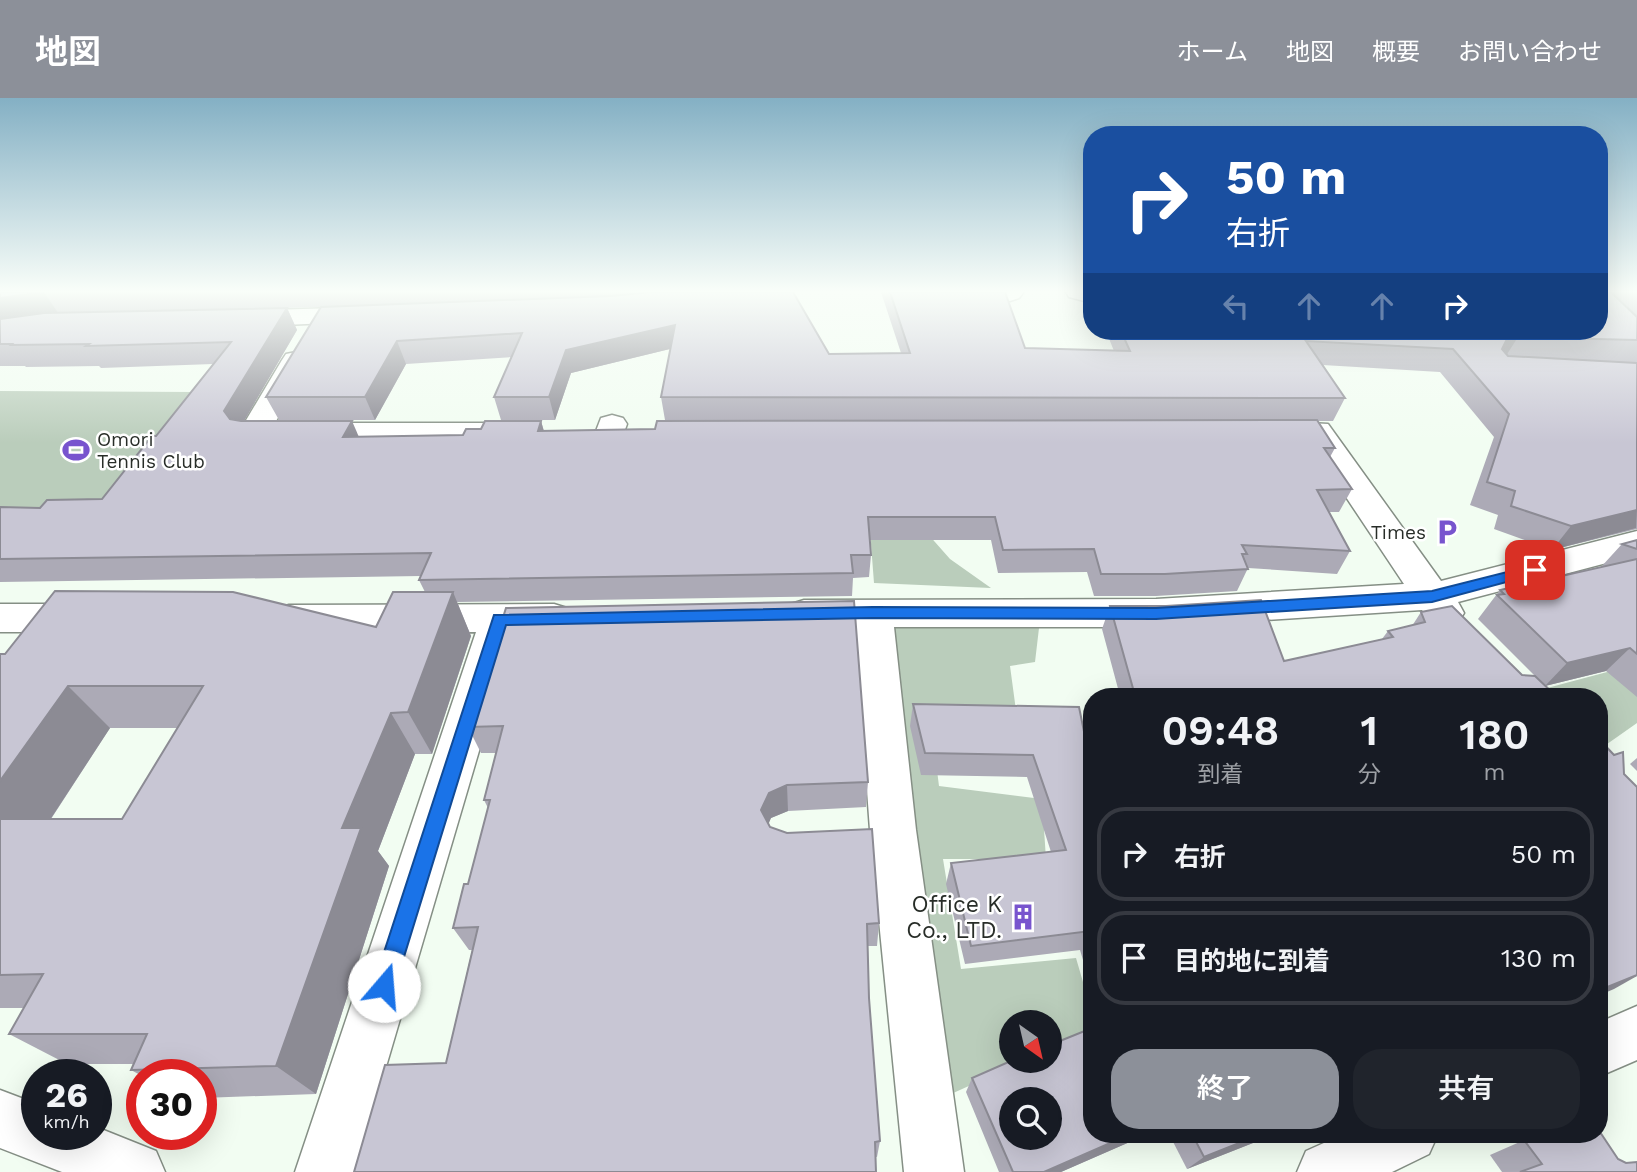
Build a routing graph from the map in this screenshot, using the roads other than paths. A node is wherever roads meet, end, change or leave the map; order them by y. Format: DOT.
graph roads {
  1 [pos="306,342"];
  2 [pos="1262,431"];
  3 [pos="542,432"];
  4 [pos="1637,543"];
  5 [pos="1432,596"];
  6 [pos="873,612"];
  7 [pos="776,614"];
  8 [pos="582,617"];
  9 [pos="0,618"];
  10 [pos="125,618"];
  11 [pos="250,619"];
  12 [pos="499,619"];
  13 [pos="1473,643"];
  14 [pos="1637,1033"];
  15 [pos="1608,1046"];
  16 [pos="0,1119"];
  17 [pos="21,1127"];
  18 [pos="1390,1143"];
  19 [pos="79,1150"];
  20 [pos="135,1172"];
  21 [pos="325,1172"];
  22 [pos="934,1172"];
  23 [pos="1327,1172"];
  1 -- 3 [label="street"];
  2 -- 5 [label="street"];
  4 -- 5 [label="street"];
  5 -- 6 [label="street"];
  5 -- 13 [label="street"];
  6 -- 7 [label="street"];
  6 -- 22 [label="street"];
  8 -- 12 [label="street"];
  9 -- 10 [label="street"];
  11 -- 12 [label="street"];
  12 -- 21 [label="street"];
  14 -- 15 [label="street"];
  16 -- 17 [label="street"];
  18 -- 23 [label="street"];
  19 -- 20 [label="street"];
}
